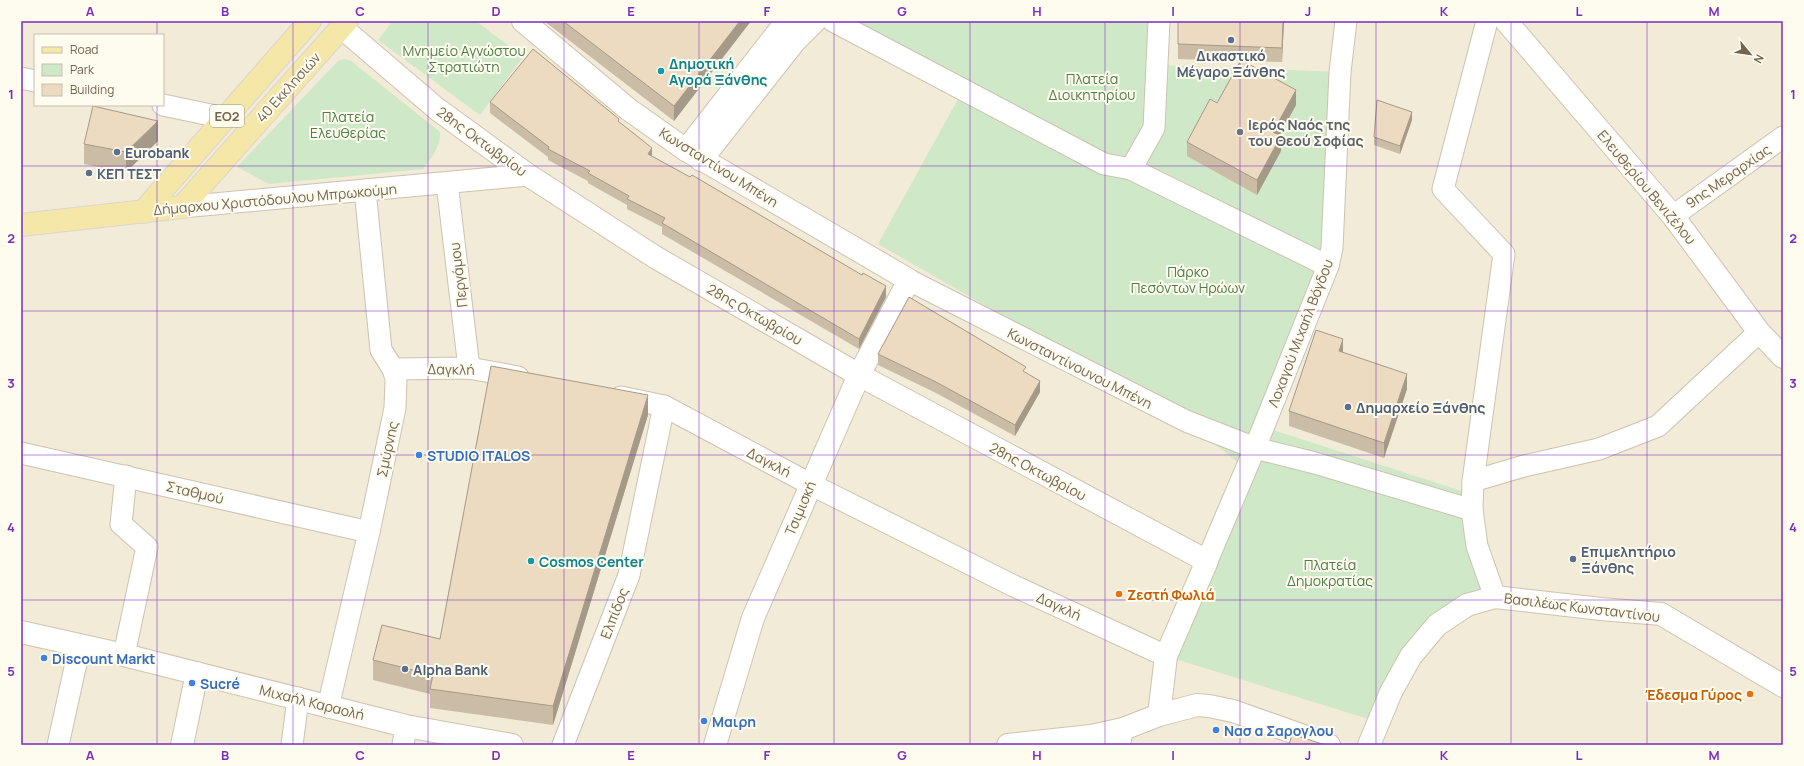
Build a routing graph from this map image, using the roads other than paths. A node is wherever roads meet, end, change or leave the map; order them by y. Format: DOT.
graph roads {
  1 [pos="310,21"];
  2 [pos="523,21"];
  3 [pos="789,21"];
  4 [pos="815,21"];
  5 [pos="833,21"];
  6 [pos="1159,21"];
  7 [pos="1346,21"];
  8 [pos="1487,21"];
  9 [pos="1506,21"];
  10 [pos="340,23"];
  11 [pos="21,78"];
  12 [pos="34,81"];
  13 [pos="164,105"];
  14 [pos="225,118"];
  15 [pos="1783,137"];
  16 [pos="694,155"];
  17 [pos="1131,169"];
  18 [pos="528,175"];
  19 [pos="447,183"];
  20 [pos="365,190"];
  21 [pos="182,207"];
  22 [pos="143,212"];
  23 [pos="1672,216"];
  24 [pos="21,225"];
  25 [pos="1328,266"];
  26 [pos="909,280"];
  27 [pos="1759,332"];
  28 [pos="1783,357"];
  29 [pos="469,368"];
  30 [pos="393,369"];
  31 [pos="859,375"];
  32 [pos="539,381"];
  33 [pos="602,393"];
  34 [pos="664,406"];
  35 [pos="1255,448"];
  36 [pos="21,453"];
  37 [pos="126,476"];
  38 [pos="1473,481"];
  39 [pos="810,484"];
  40 [pos="1472,510"];
  41 [pos="369,532"];
  42 [pos="1207,561"];
  43 [pos="1495,597"];
  44 [pos="21,632"];
  45 [pos="80,645"];
  46 [pos="124,655"];
  47 [pos="1166,656"];
  48 [pos="197,673"];
  49 [pos="1783,686"];
  50 [pos="298,698"];
  51 [pos="328,707"];
  52 [pos="1160,715"];
  53 [pos="405,736"];
  54 [pos="1121,737"];
  55 [pos="58,745"];
  56 [pos="182,745"];
  57 [pos="292,745"];
  58 [pos="512,745"];
  59 [pos="563,745"];
  60 [pos="715,745"];
  61 [pos="1008,745"];
  62 [pos="1329,745"];
  63 [pos="1370,745"];
  1 -- 14 [label="main road, 40 Εκκλησιών / ΕΟ2"];
  2 -- 16 [label="street, Κωνσταντίνου Μπένη"];
  3 -- 16 [label="street"];
  4 -- 16 [label="street"];
  5 -- 17 [label="street"];
  6 -- 17 [label="street"];
  7 -- 25 [label="street, Λοχαγού Μιχαήλ Βόγδου"];
  8 -- 38 [label="street"];
  9 -- 23 [label="street, Ελευθερίου Βενιζέλου"];
  10 -- 18 [label="street, 28ης Οκτωβρίου"];
  10 -- 21 [label="main road, 40 Εκκλησιών / ΕΟ2"];
  11 -- 12 [label="street"];
  13 -- 14 [label="street"];
  14 -- 22 [label="main road, 40 Εκκλησιών / ΕΟ2"];
  15 -- 23 [label="street, 9ης Μεραρχίας"];
  16 -- 26 [label="street, Κωνσταντίνου Μπένη"];
  17 -- 25 [label="street"];
  18 -- 19 [label="street, Δήμαρχου Χριστόδουλου Μπρωκούμη"];
  18 -- 31 [label="street, 28ης Οκτωβρίου"];
  19 -- 20 [label="street, Δήμαρχου Χριστόδουλου Μπρωκούμη"];
  19 -- 29 [label="street, Περγάμου"];
  20 -- 21 [label="street, Δήμαρχου Χριστόδουλου Μπρωκούμη"];
  20 -- 30 [label="street, Σμύρνης"];
  21 -- 22 [label="main road, Δήμαρχου Χριστόδουλου Μπρωκούμη"];
  22 -- 24 [label="main road, Δήμαρχου Χριστόδουλου Μπρωκούμη"];
  23 -- 27 [label="street, Ελευθερίου Βενιζέλου"];
  25 -- 35 [label="street, Λοχαγού Μιχαήλ Βόγδου"];
  26 -- 31 [label="street, Τσιμισκή"];
  26 -- 35 [label="street, Κωνσταντίνουνου Μπένη"];
  27 -- 28 [label="street, Ελευθερίου Βενιζέλου"];
  27 -- 38 [label="street"];
  29 -- 30 [label="street, Δαγκλή"];
  29 -- 32 [label="street, Δαγκλή"];
  30 -- 41 [label="street, Σμύρνης"];
  31 -- 39 [label="street, Τσιμισκή"];
  31 -- 42 [label="street, 28ης Οκτωβρίου"];
  33 -- 34 [label="street, Δαγκλή"];
  34 -- 39 [label="street, Δαγκλή"];
  34 -- 59 [label="street, Ελπίδος"];
  35 -- 40 [label="street, Κωνσταντίνουνου Μπένη"];
  35 -- 42 [label="street, Λοχαγού Μιχαήλ Βόγδου"];
  36 -- 37 [label="street, Σταθμού"];
  37 -- 41 [label="street, Σταθμού"];
  37 -- 46 [label="street"];
  38 -- 40 [label="street"];
  39 -- 47 [label="street, Δαγκλή"];
  39 -- 60 [label="street, Τσιμισκή"];
  40 -- 43 [label="street"];
  41 -- 51 [label="street, Σμύρνης"];
  42 -- 47 [label="street"];
  43 -- 49 [label="street, Βασιλέως Κωνσταντίνου"];
  43 -- 63 [label="street, Βασιλέως Κωνσταντίνου"];
  44 -- 45 [label="street, Μιχαήλ Καραολή"];
  45 -- 46 [label="street, Μιχαήλ Καραολή"];
  45 -- 55 [label="street"];
  46 -- 48 [label="street, Μιχαήλ Καραολή"];
  47 -- 52 [label="street"];
  48 -- 50 [label="street, Μιχαήλ Καραολή"];
  48 -- 56 [label="street"];
  50 -- 51 [label="street, Μιχαήλ Καραολή"];
  50 -- 57 [label="street"];
  51 -- 53 [label="street, Μιχαήλ Καραολή"];
  52 -- 54 [label="street"];
  52 -- 62 [label="street"];
  53 -- 58 [label="street, Μιχαήλ Καραολή"];
  54 -- 61 [label="street"];
}
